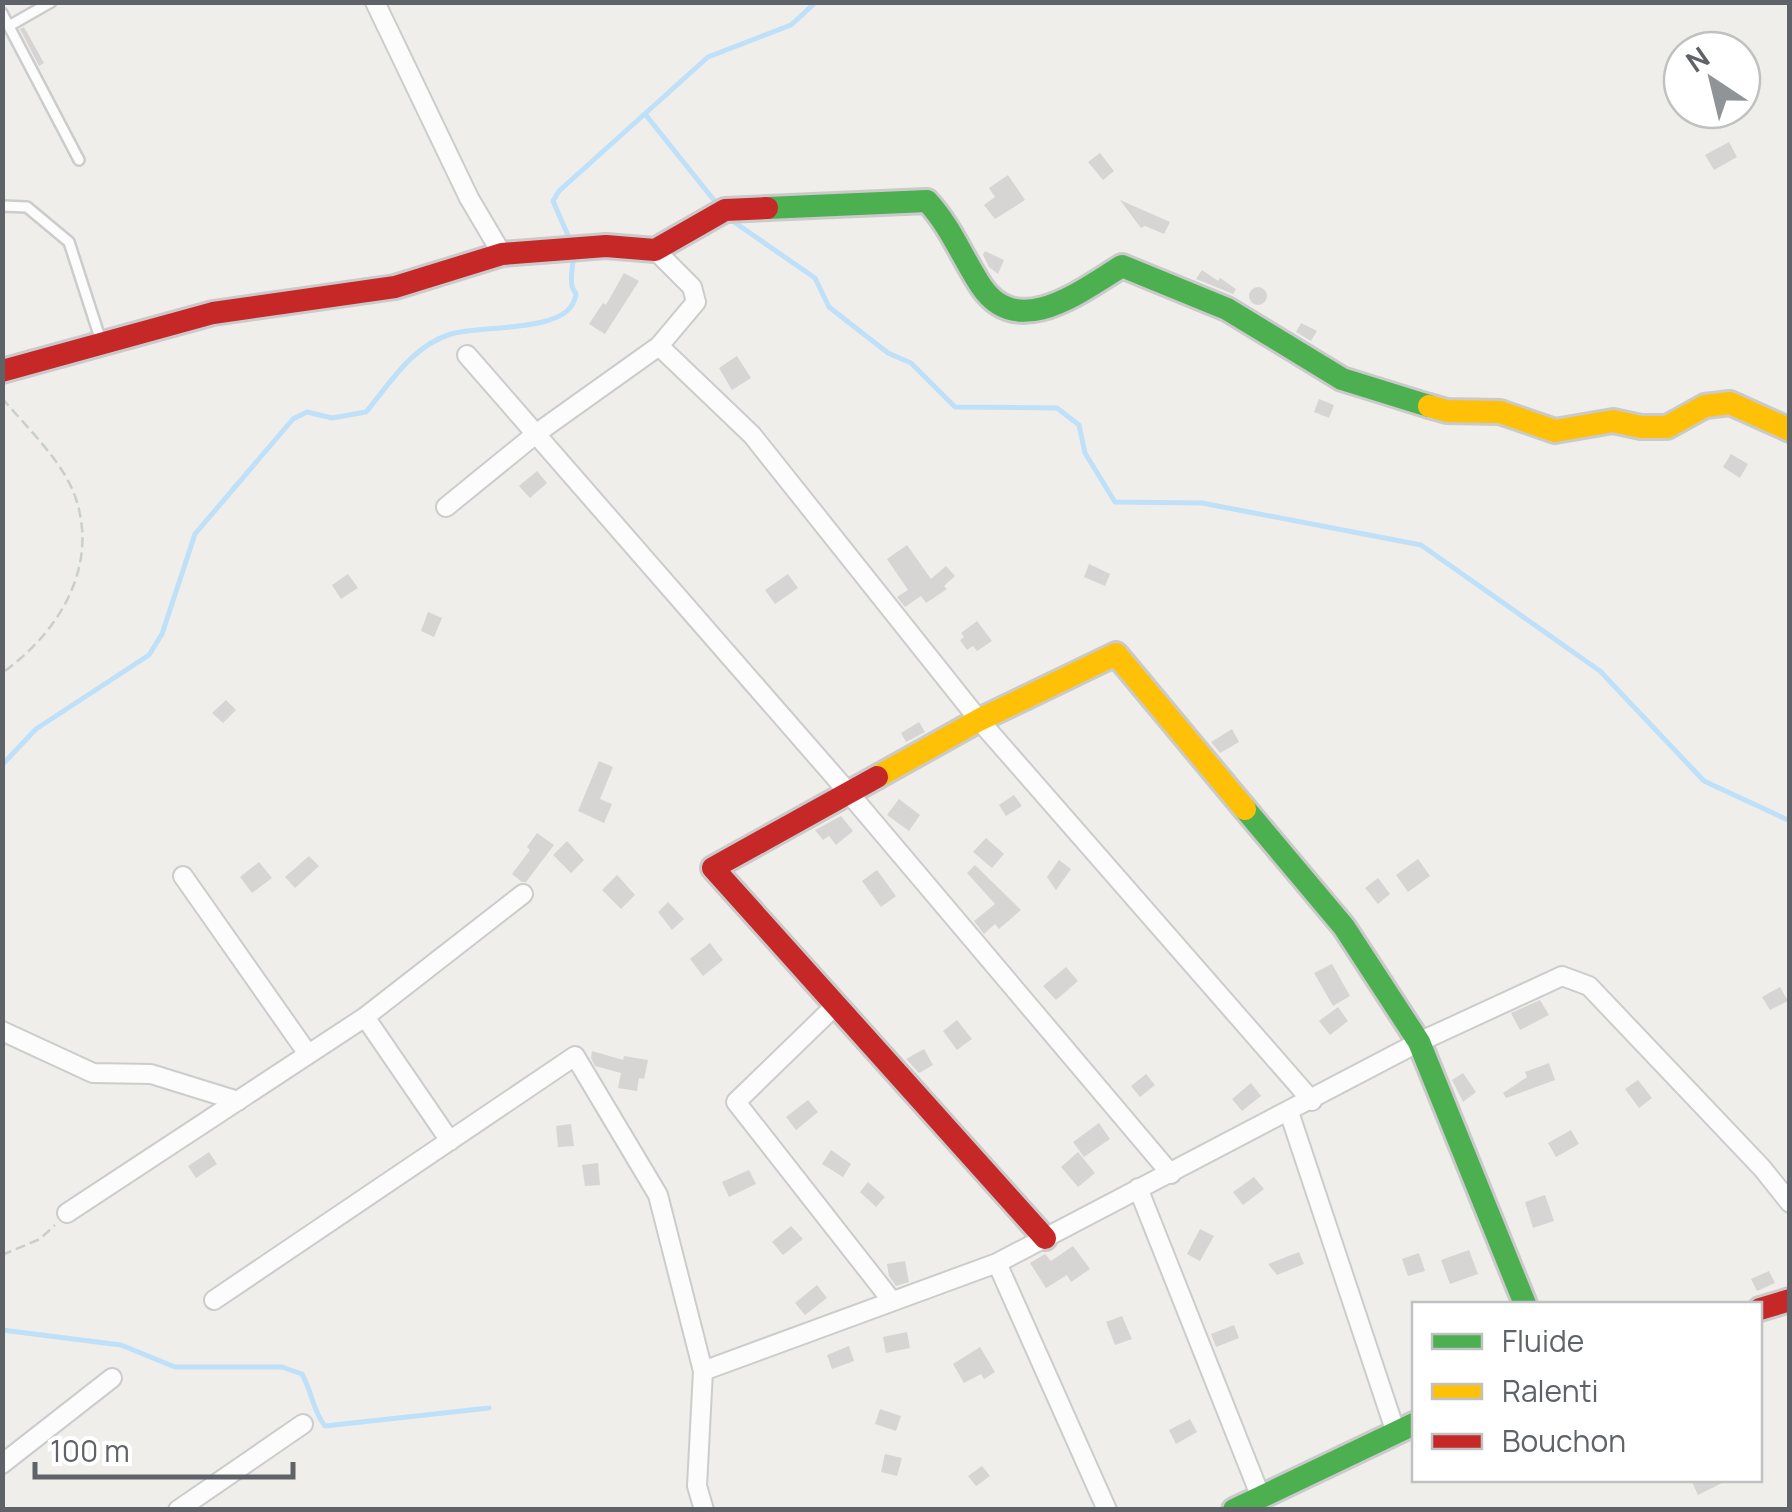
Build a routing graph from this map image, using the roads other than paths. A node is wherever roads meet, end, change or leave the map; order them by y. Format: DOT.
graph roads {
  1 [pos="51,2"];
  2 [pos="375,2"];
  3 [pos="2,12"];
  4 [pos="9,26"];
  5 [pos="79,160"];
  6 [pos="2,206"];
  7 [pos="655,250"];
  8 [pos="502,254"];
  9 [pos="102,344"];
  10 [pos="659,346"];
  11 [pos="467,355"];
  12 [pos="2,371"];
  13 [pos="1790,430"];
  14 [pos="538,433"];
  15 [pos="446,508"];
  16 [pos="979,720"];
  17 [pos="848,792"];
  18 [pos="182,876"];
  19 [pos="523,894"];
  20 [pos="836,1005"];
  21 [pos="365,1017"];
  22 [pos="2,1032"];
  23 [pos="1419,1042"];
  24 [pos="308,1054"];
  25 [pos="238,1101"];
  26 [pos="1312,1101"];
  27 [pos="1289,1112"];
  28 [pos="450,1141"];
  29 [pos="1170,1174"];
  30 [pos="1138,1188"];
  31 [pos="1790,1203"];
  32 [pos="67,1213"];
  33 [pos="1045,1238"];
  34 [pos="997,1263"];
  35 [pos="214,1300"];
  36 [pos="1790,1300"];
  37 [pos="892,1302"];
  38 [pos="1523,1302"];
  39 [pos="1762,1308"];
  40 [pos="703,1371"];
  41 [pos="112,1378"];
  42 [pos="303,1424"];
  43 [pos="1405,1427"];
  44 [pos="2,1464"];
  45 [pos="1260,1496"];
  46 [pos="178,1510"];
  47 [pos="704,1510"];
  48 [pos="1107,1510"];
  49 [pos="1234,1510"];
  1 -- 4 [label="lane"];
  2 -- 8 [label="street"];
  3 -- 4 [label="lane"];
  4 -- 5 [label="lane"];
  6 -- 9 [label="lane"];
  7 -- 8 [label="street"];
  7 -- 10 [label="street"];
  7 -- 13 [label="street"];
  8 -- 9 [label="street"];
  9 -- 12 [label="street"];
  10 -- 14 [label="street"];
  10 -- 16 [label="street"];
  11 -- 14 [label="street"];
  14 -- 15 [label="street"];
  14 -- 17 [label="street"];
  16 -- 17 [label="street"];
  16 -- 23 [label="street"];
  16 -- 26 [label="street"];
  17 -- 20 [label="street"];
  17 -- 29 [label="street"];
  18 -- 24 [label="street"];
  19 -- 21 [label="street"];
  20 -- 33 [label="street"];
  20 -- 37 [label="street"];
  21 -- 24 [label="street"];
  21 -- 28 [label="street"];
  22 -- 25 [label="street"];
  23 -- 26 [label="street"];
  23 -- 31 [label="street"];
  23 -- 38 [label="street"];
  24 -- 25 [label="street"];
  25 -- 32 [label="street"];
  26 -- 27 [label="street"];
  27 -- 29 [label="street"];
  27 -- 43 [label="street"];
  28 -- 35 [label="street"];
  28 -- 40 [label="street"];
  29 -- 30 [label="street"];
  30 -- 33 [label="street"];
  30 -- 45 [label="street"];
  33 -- 34 [label="street"];
  34 -- 37 [label="street"];
  34 -- 48 [label="street"];
  36 -- 39 [label="street"];
  37 -- 40 [label="street"];
  40 -- 47 [label="street"];
  41 -- 44 [label="street"];
  42 -- 46 [label="street"];
  43 -- 45 [label="street"];
  45 -- 49 [label="street"];
}
